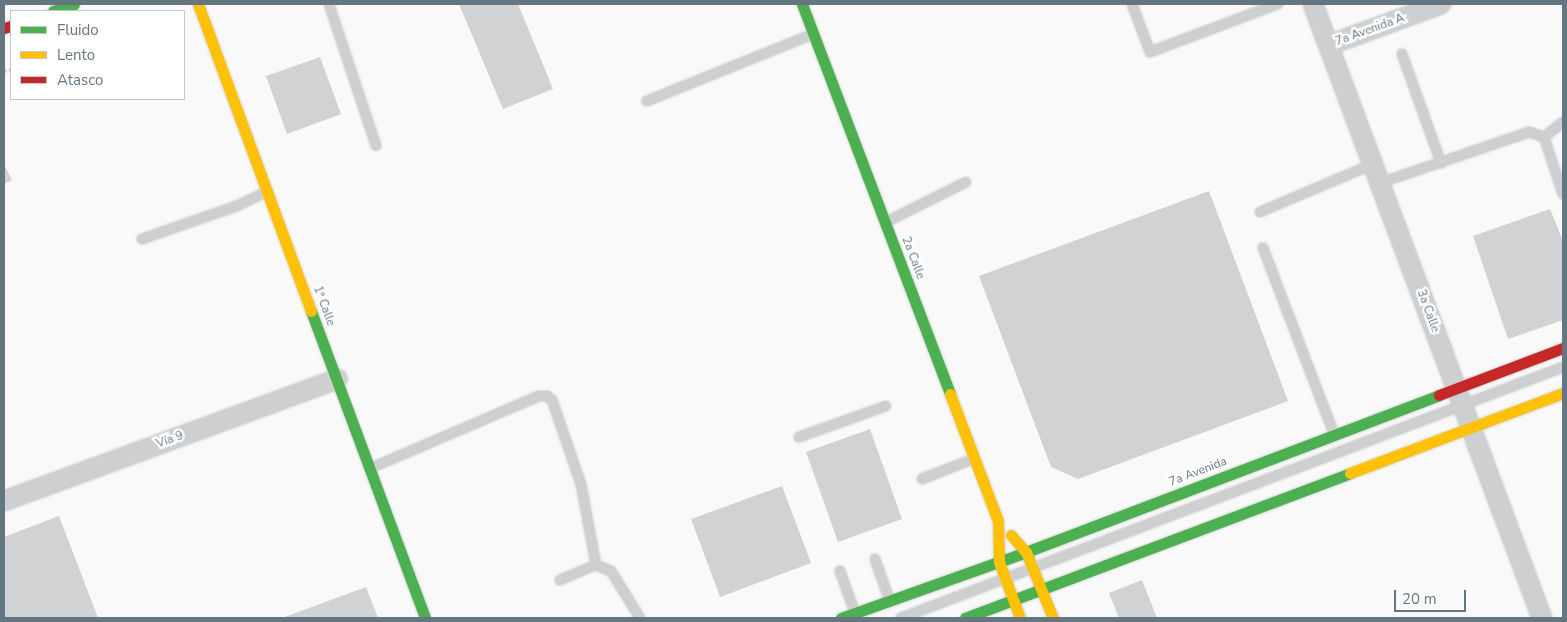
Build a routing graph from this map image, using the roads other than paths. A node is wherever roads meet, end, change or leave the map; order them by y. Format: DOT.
graph roads {
  1 [pos="74,4"];
  2 [pos="198,4"];
  3 [pos="330,4"];
  4 [pos="802,4"];
  5 [pos="1132,4"];
  6 [pos="1278,4"];
  7 [pos="1313,4"];
  8 [pos="1440,4"];
  9 [pos="56,10"];
  10 [pos="813,34"];
  11 [pos="1328,45"];
  12 [pos="1402,54"];
  13 [pos="647,101"];
  14 [pos="1563,122"];
  15 [pos="1544,137"];
  16 [pos="376,145"];
  17 [pos="1442,163"];
  18 [pos="1373,164"];
  19 [pos="966,182"];
  20 [pos="1380,184"];
  21 [pos="267,191"];
  22 [pos="1563,194"];
  23 [pos="1260,212"];
  24 [pos="885,222"];
  25 [pos="142,239"];
  26 [pos="1263,248"];
  27 [pos="1563,348"];
  28 [pos="1563,367"];
  29 [pos="337,379"];
  30 [pos="1563,394"];
  31 [pos="1459,396"];
  32 [pos="886,406"];
  33 [pos="1471,426"];
  34 [pos="1334,435"];
  35 [pos="799,437"];
  36 [pos="974,458"];
  37 [pos="370,468"];
  38 [pos="922,479"];
  39 [pos="4,500"];
  40 [pos="998,521"];
  41 [pos="1026,552"];
  42 [pos="875,558"];
  43 [pos="999,562"];
  44 [pos="596,565"];
  45 [pos="1033,569"];
  46 [pos="840,571"];
  47 [pos="560,580"];
  48 [pos="1005,580"];
  49 [pos="1041,590"];
  50 [pos="889,600"];
  51 [pos="1013,600"];
  52 [pos="855,613"];
  53 [pos="425,618"];
  54 [pos="640,618"];
  55 [pos="841,618"];
  56 [pos="901,618"];
  57 [pos="965,618"];
  58 [pos="1020,618"];
  59 [pos="1053,618"];
  60 [pos="1542,618"];
  1 -- 9 [label="main road"];
  2 -- 21 [label="main road, 1ª Calle"];
  3 -- 16 [label="lane"];
  4 -- 10 [label="main road, 2a Calle"];
  5 -- 6 [label="lane"];
  7 -- 11 [label="street, 3a Calle"];
  8 -- 11 [label="street, 7a Avenida A"];
  10 -- 13 [label="lane"];
  10 -- 24 [label="main road, 2a Calle"];
  11 -- 18 [label="street, 3a Calle"];
  12 -- 17 [label="lane"];
  14 -- 15 [label="lane"];
  15 -- 17 [label="lane"];
  15 -- 22 [label="lane"];
  17 -- 20 [label="lane"];
  18 -- 20 [label="street, 3a Calle"];
  18 -- 23 [label="lane"];
  19 -- 24 [label="lane"];
  20 -- 31 [label="street, 3a Calle"];
  21 -- 25 [label="lane"];
  21 -- 29 [label="main road, 1ª Calle"];
  24 -- 36 [label="main road, 2a Calle"];
  26 -- 34 [label="lane"];
  27 -- 31 [label="main road, 7a Avenida"];
  28 -- 31 [label="lane"];
  29 -- 37 [label="main road, 1ª Calle"];
  29 -- 39 [label="street, Vía 9"];
  30 -- 33 [label="main road"];
  31 -- 33 [label="street, 3a Calle"];
  31 -- 34 [label="main road, 7a Avenida"];
  31 -- 45 [label="lane"];
  32 -- 35 [label="lane"];
  33 -- 49 [label="main road"];
  33 -- 60 [label="street, 3a Calle"];
  34 -- 41 [label="main road, 7a Avenida"];
  36 -- 38 [label="lane"];
  36 -- 40 [label="main road, 2a Calle"];
  37 -- 44 [label="lane"];
  37 -- 53 [label="main road, 1ª Calle"];
  40 -- 41 [label="main road, 2a Calle"];
  40 -- 43 [label="main road, 2a Calle"];
  41 -- 43 [label="main road, 7a Avenida"];
  41 -- 45 [label="main road, 2a Calle"];
  42 -- 50 [label="lane"];
  43 -- 48 [label="main road, 2a Calle"];
  43 -- 50 [label="main road, 7a Avenida"];
  44 -- 47 [label="lane"];
  44 -- 54 [label="lane"];
  45 -- 48 [label="lane"];
  45 -- 49 [label="main road, 2a Calle"];
  46 -- 52 [label="lane"];
  48 -- 51 [label="main road, 2a Calle"];
  48 -- 56 [label="lane"];
  49 -- 51 [label="main road"];
  49 -- 59 [label="main road, 2a Calle"];
  50 -- 52 [label="main road, 7a Avenida"];
  51 -- 57 [label="main road"];
  51 -- 58 [label="main road, 2a Calle"];
  52 -- 55 [label="main road, 7a Avenida"];
}
